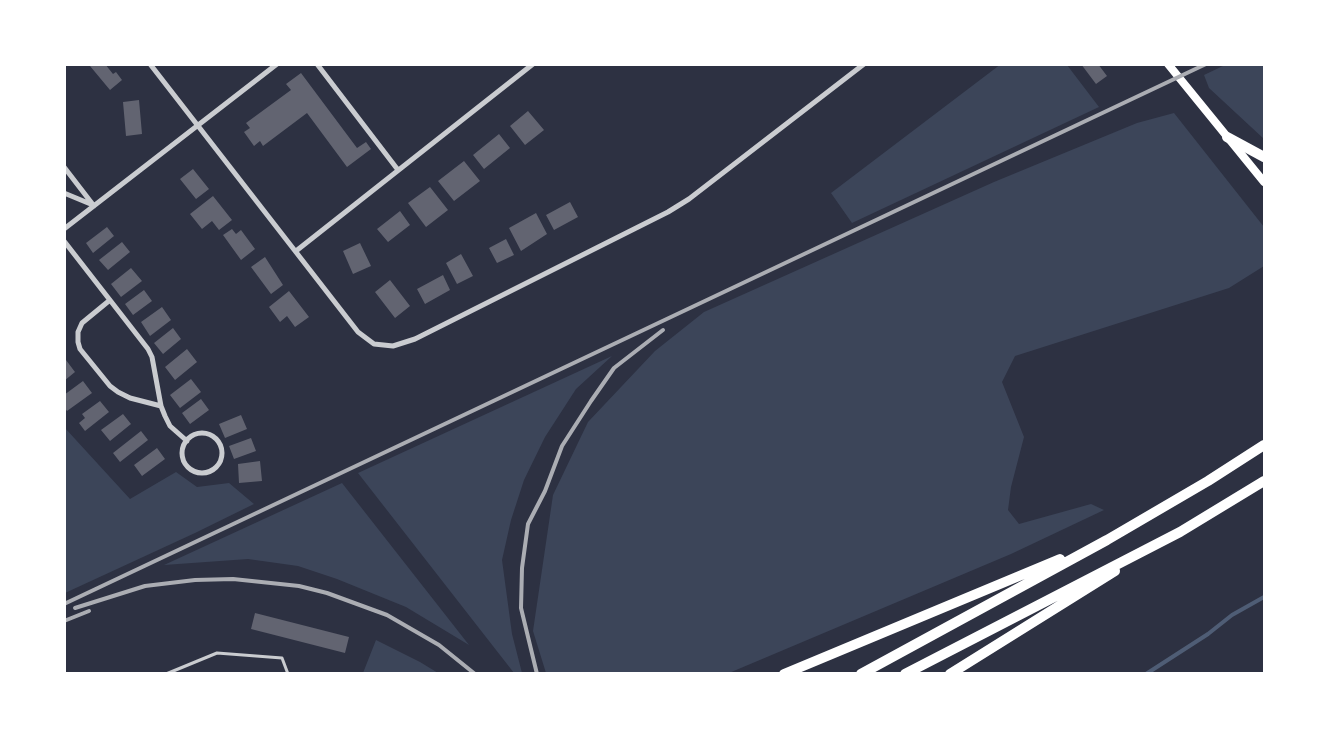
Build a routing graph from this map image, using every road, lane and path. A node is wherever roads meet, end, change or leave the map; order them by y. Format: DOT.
graph roads {
  1 [pos="150,64"];
  2 [pos="277,64"];
  3 [pos="317,64"];
  4 [pos="864,64"];
  5 [pos="1168,64"];
  6 [pos="533,65"];
  7 [pos="198,126"];
  8 [pos="1227,136"];
  9 [pos="1264,157"];
  10 [pos="64,167"];
  11 [pos="398,170"];
  12 [pos="1264,182"];
  13 [pos="64,193"];
  14 [pos="94,206"];
  15 [pos="64,229"];
  16 [pos="64,241"];
  17 [pos="296,251"];
  18 [pos="110,300"];
  19 [pos="161,406"];
  20 [pos="187,441"];
  21 [pos="1264,446"];
  22 [pos="1264,481"];
  23 [pos="1180,531"];
  24 [pos="1107,540"];
  25 [pos="166,674"];
  26 [pos="288,674"];
  27 [pos="784,674"];
  28 [pos="861,674"];
  29 [pos="905,674"];
  30 [pos="950,674"];
  1 -- 7 [label="street"];
  2 -- 7 [label="street"];
  3 -- 11 [label="street"];
  4 -- 17 [label="street"];
  5 -- 8 [label="main road"];
  6 -- 11 [label="street"];
  7 -- 14 [label="street"];
  7 -- 17 [label="street"];
  8 -- 9 [label="highway"];
  8 -- 12 [label="main road"];
  10 -- 14 [label="street"];
  11 -- 17 [label="street"];
  13 -- 14 [label="street"];
  14 -- 15 [label="street"];
  16 -- 18 [label="street"];
  18 -- 19 [label="street"];
  18 -- 19 [label="street"];
  19 -- 20 [label="street"];
  20 -- 20 [label="street"];
  21 -- 24 [label="highway"];
  22 -- 23 [label="highway"];
  23 -- 29 [label="highway"];
  23 -- 30 [label="highway"];
  24 -- 27 [label="highway"];
  24 -- 28 [label="highway"];
  25 -- 26 [label="lane"];
}
